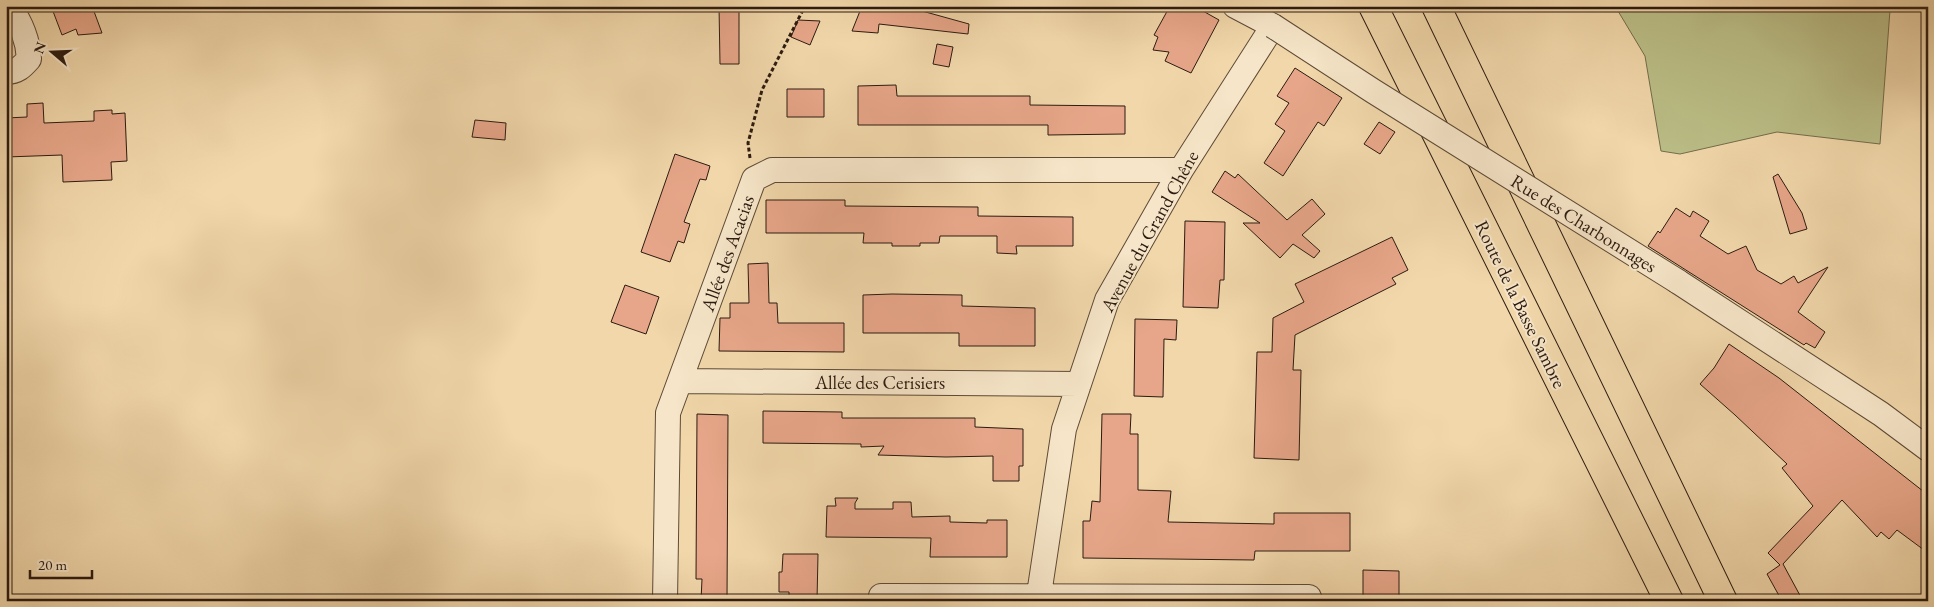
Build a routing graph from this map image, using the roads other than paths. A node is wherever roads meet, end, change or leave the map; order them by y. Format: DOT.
graph roads {
  1 [pos="8,6"];
  2 [pos="1235,6"];
  3 [pos="1373,6"];
  4 [pos="1436,6"];
  5 [pos="1273,26"];
  6 [pos="6,72"];
  7 [pos="1181,170"];
  8 [pos="680,381"];
  9 [pos="1079,384"];
  10 [pos="1928,449"];
  11 [pos="881,596"];
  12 [pos="1038,598"];
  13 [pos="665,601"];
  14 [pos="1310,601"];
  15 [pos="1669,601"];
  16 [pos="1723,601"];
  1 -- 6 [label="street"];
  2 -- 5 [label="street, Rue des Charbonnages"];
  3 -- 15 [label="highway, Route de la Basse Sambre"];
  4 -- 16 [label="highway"];
  5 -- 7 [label="street, Avenue du Grand Chêne"];
  5 -- 10 [label="street, Rue des Charbonnages, bridge"];
  7 -- 8 [label="street, Allée des Acacias"];
  7 -- 9 [label="street, Avenue du Grand Chêne"];
  8 -- 9 [label="street, Allée des Cerisiers"];
  8 -- 13 [label="street, Allée des Acacias"];
  9 -- 12 [label="street, Avenue du Grand Chêne"];
  11 -- 12 [label="street"];
  12 -- 14 [label="street"];
}
